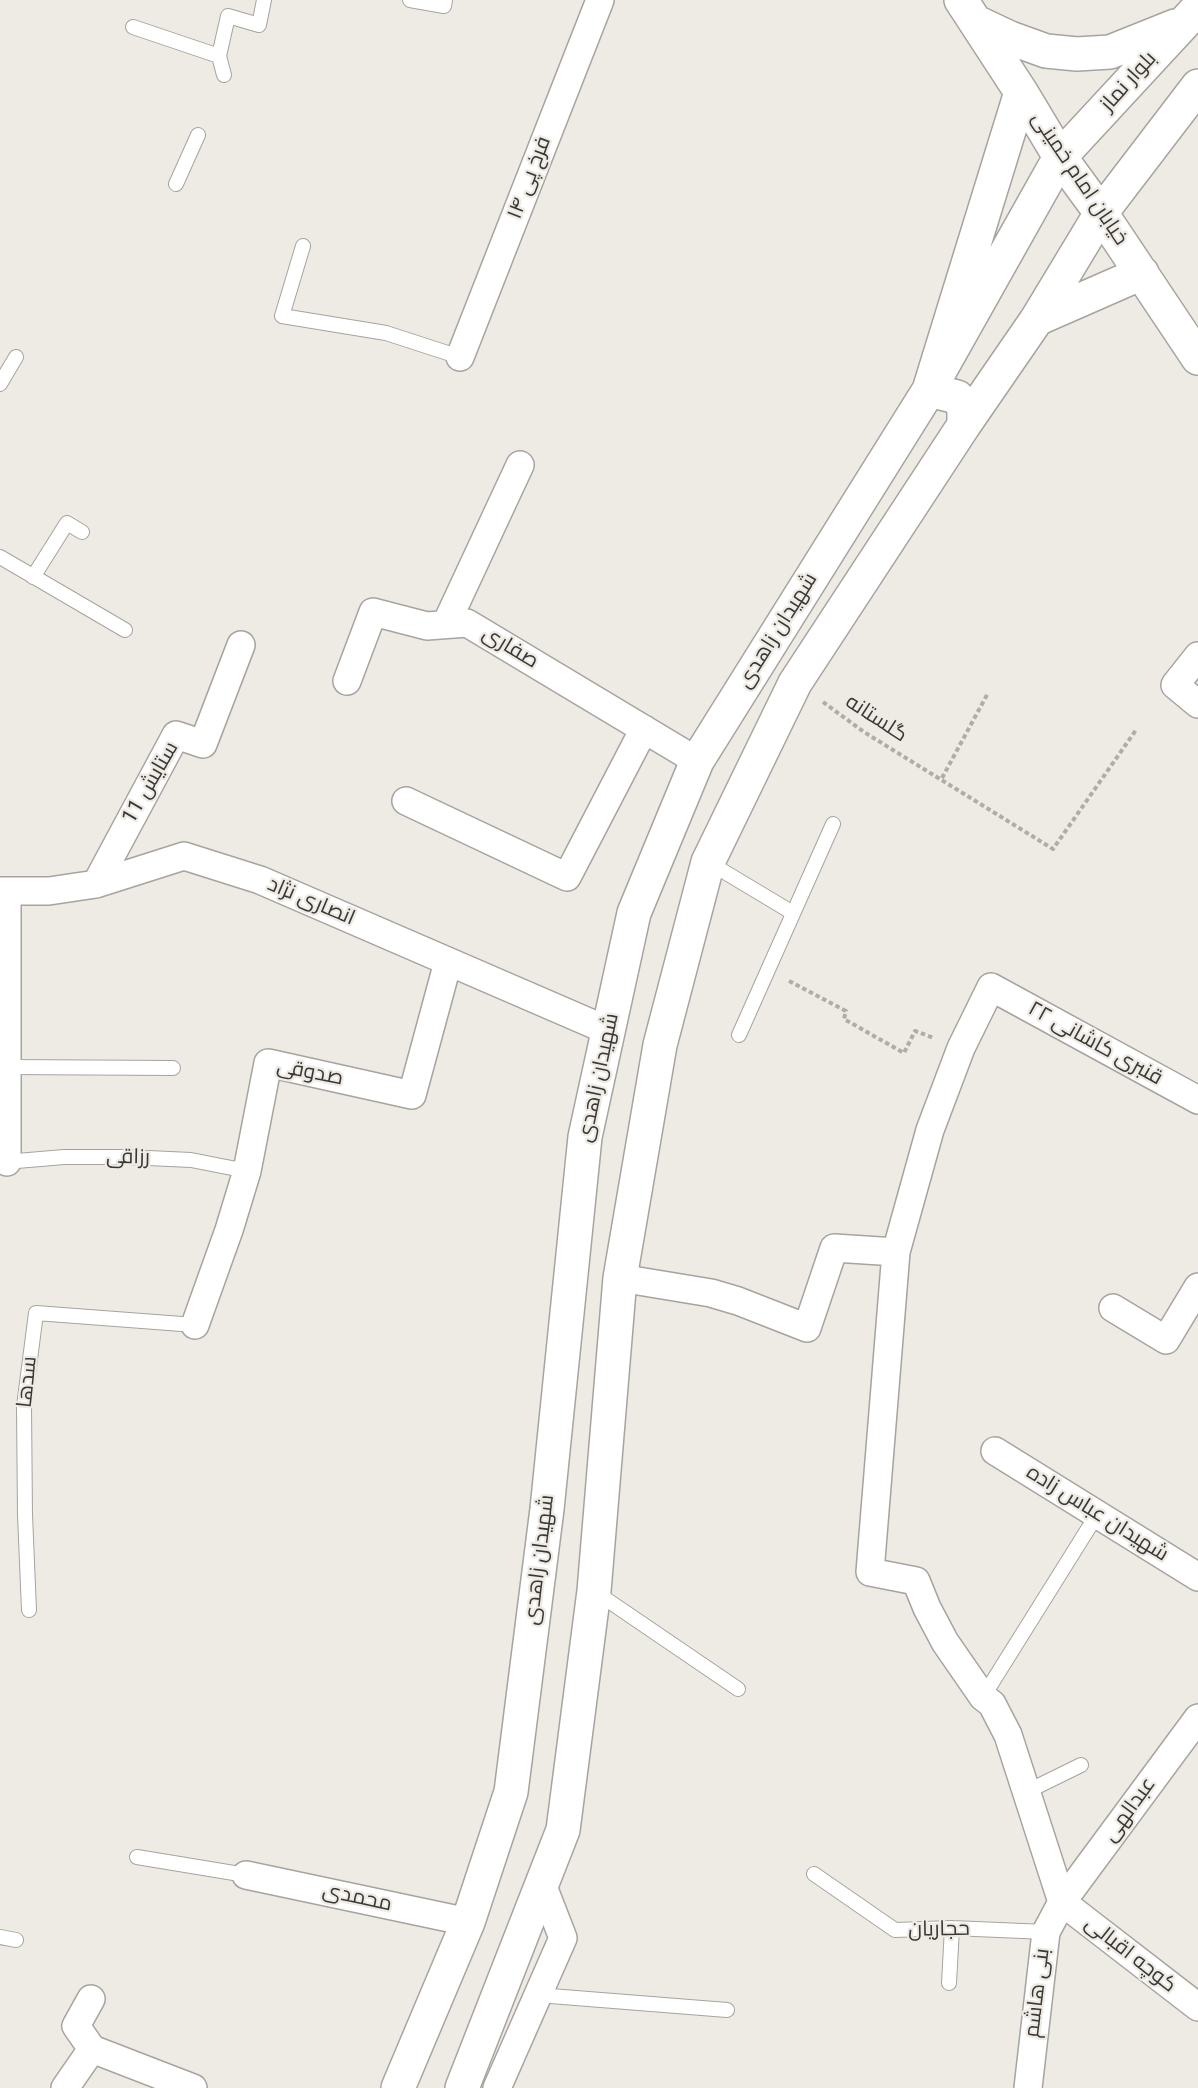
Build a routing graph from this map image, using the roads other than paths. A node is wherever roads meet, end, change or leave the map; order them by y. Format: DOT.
graph roads {
  1 [pos="264,0"];
  2 [pos="410,0"];
  3 [pos="445,0"];
  4 [pos="600,0"];
  5 [pos="968,11"];
  6 [pos="1191,15"];
  7 [pos="133,27"];
  8 [pos="219,56"];
  9 [pos="224,75"];
  10 [pos="1198,86"];
  11 [pos="1021,92"];
  12 [pos="198,135"];
  13 [pos="1060,157"];
  14 [pos="176,184"];
  15 [pos="1101,213"];
  16 [pos="303,246"];
  17 [pos="1142,273"];
  18 [pos="1037,319"];
  19 [pos="1194,342"];
  20 [pos="16,357"];
  21 [pos="460,357"];
  22 [pos="0,384"];
  23 [pos="929,390"];
  24 [pos="964,425"];
  25 [pos="520,465"];
  26 [pos="82,532"];
  27 [pos="0,557"];
  28 [pos="33,577"];
  29 [pos="446,624"];
  30 [pos="125,630"];
  31 [pos="241,645"];
  32 [pos="1198,656"];
  33 [pos="347,681"];
  34 [pos="1198,704"];
  35 [pos="644,729"];
  36 [pos="698,761"];
  37 [pos="406,801"];
  38 [pos="833,824"];
  39 [pos="708,862"];
  40 [pos="96,884"];
  41 [pos="3,892"];
  42 [pos="793,913"];
  43 [pos="448,962"];
  44 [pos="4,1020"];
  45 [pos="609,1031"];
  46 [pos="739,1035"];
  47 [pos="7,1067"];
  48 [pos="173,1068"];
  49 [pos="1198,1100"];
  50 [pos="4,1163"];
  51 [pos="247,1171"];
  52 [pos="896,1252"];
  53 [pos="620,1278"];
  54 [pos="1198,1287"];
  55 [pos="1113,1308"];
  56 [pos="195,1325"];
  57 [pos="995,1451"];
  58 [pos="1098,1513"];
  59 [pos="1198,1577"];
  60 [pos="594,1591"];
  61 [pos="29,1610"];
  62 [pos="738,1689"];
  63 [pos="983,1696"];
  64 [pos="1198,1718"];
  65 [pos="1081,1765"];
  66 [pos="1026,1792"];
  67 [pos="137,1857"];
  68 [pos="814,1874"];
  69 [pos="246,1875"];
  70 [pos="542,1884"];
  71 [pos="1062,1902"];
  72 [pos="468,1922"];
  73 [pos="952,1928"];
  74 [pos="1046,1932"];
  75 [pos="0,1937"];
  76 [pos="16,1940"];
  77 [pos="949,1983"];
  78 [pos="538,1995"];
  79 [pos="91,1999"];
  80 [pos="1198,2007"];
  81 [pos="727,2010"];
  82 [pos="92,2049"];
  83 [pos="66,2086"];
  84 [pos="192,2088"];
  85 [pos="398,2088"];
  86 [pos="462,2088"];
  87 [pos="497,2088"];
  88 [pos="1028,2088"];
  1 -- 8 [label="lane"];
  2 -- 3 [label="lane"];
  4 -- 21 [label="street, فرخ پی ۱۴"];
  5 -- 6 [label="main road"];
  5 -- 11 [label="main road, خیابان امام خمینی"];
  6 -- 13 [label="main road, بلوار نماز"];
  7 -- 8 [label="lane"];
  8 -- 9 [label="lane"];
  10 -- 15 [label="main road"];
  11 -- 13 [label="main road, خیابان امام خمینی"];
  11 -- 23 [label="main road"];
  12 -- 14 [label="lane"];
  13 -- 15 [label="main road, خیابان امام خمینی"];
  13 -- 23 [label="main road, شهیدان زاهدی"];
  15 -- 17 [label="main road, خیابان امام خمینی"];
  15 -- 18 [label="main road, شهیدان زاهدی"];
  16 -- 21 [label="lane"];
  17 -- 18 [label="main road"];
  17 -- 19 [label="main road, خیابان امام خمینی"];
  18 -- 24 [label="main road, شهیدان زاهدی"];
  20 -- 22 [label="lane"];
  23 -- 24 [label="main road"];
  23 -- 36 [label="main road, شهیدان زاهدی"];
  24 -- 39 [label="main road, شهیدان زاهدی"];
  25 -- 29 [label="street"];
  26 -- 28 [label="lane"];
  27 -- 28 [label="lane"];
  28 -- 30 [label="lane"];
  29 -- 33 [label="street, صفاری"];
  29 -- 35 [label="street, صفاری"];
  31 -- 40 [label="street, ستایش 11"];
  32 -- 34 [label="street"];
  35 -- 36 [label="street, صفاری"];
  35 -- 37 [label="street"];
  36 -- 45 [label="main road, شهیدان زاهدی"];
  38 -- 42 [label="lane"];
  39 -- 42 [label="lane"];
  39 -- 53 [label="main road, شهیدان زاهدی"];
  40 -- 41 [label="street, انصاری نژاد"];
  40 -- 43 [label="street, انصاری نژاد"];
  41 -- 44 [label="street, رزاقی"];
  42 -- 46 [label="lane"];
  43 -- 45 [label="street, انصاری نژاد"];
  43 -- 51 [label="street, صدوقی"];
  44 -- 47 [label="street, رزاقی"];
  45 -- 72 [label="main road, شهیدان زاهدی"];
  47 -- 48 [label="lane"];
  47 -- 50 [label="street, رزاقی"];
  49 -- 52 [label="street, قنبری کاشانی ۲۲"];
  50 -- 51 [label="lane, رزاقی"];
  51 -- 56 [label="street, صدوقی"];
  52 -- 53 [label="street"];
  52 -- 63 [label="street"];
  53 -- 60 [label="main road, شهیدان زاهدی"];
  54 -- 55 [label="street"];
  56 -- 61 [label="lane, سدها"];
  57 -- 58 [label="street, شهیدان عباس زاده"];
  58 -- 59 [label="street, شهیدان عباس زاده"];
  58 -- 63 [label="lane"];
  60 -- 62 [label="lane"];
  60 -- 70 [label="main road, شهیدان زاهدی"];
  63 -- 66 [label="street"];
  64 -- 71 [label="street, عبدالهی"];
  65 -- 66 [label="lane"];
  66 -- 71 [label="street"];
  67 -- 69 [label="lane"];
  68 -- 73 [label="lane, حجاریان"];
  69 -- 72 [label="street, محمدی"];
  70 -- 78 [label="street"];
  70 -- 86 [label="main road, شهیدان زاهدی"];
  71 -- 74 [label="street, بنی هاشم"];
  71 -- 80 [label="street, کوچه اقبالی"];
  72 -- 85 [label="main road, شهیدان زاهدی"];
  73 -- 74 [label="lane, حجاریان"];
  73 -- 77 [label="lane"];
  74 -- 88 [label="street, بنی هاشم"];
  75 -- 76 [label="lane"];
  78 -- 81 [label="lane"];
  78 -- 87 [label="street"];
  79 -- 82 [label="street"];
  82 -- 83 [label="street"];
  82 -- 84 [label="street"];
}
